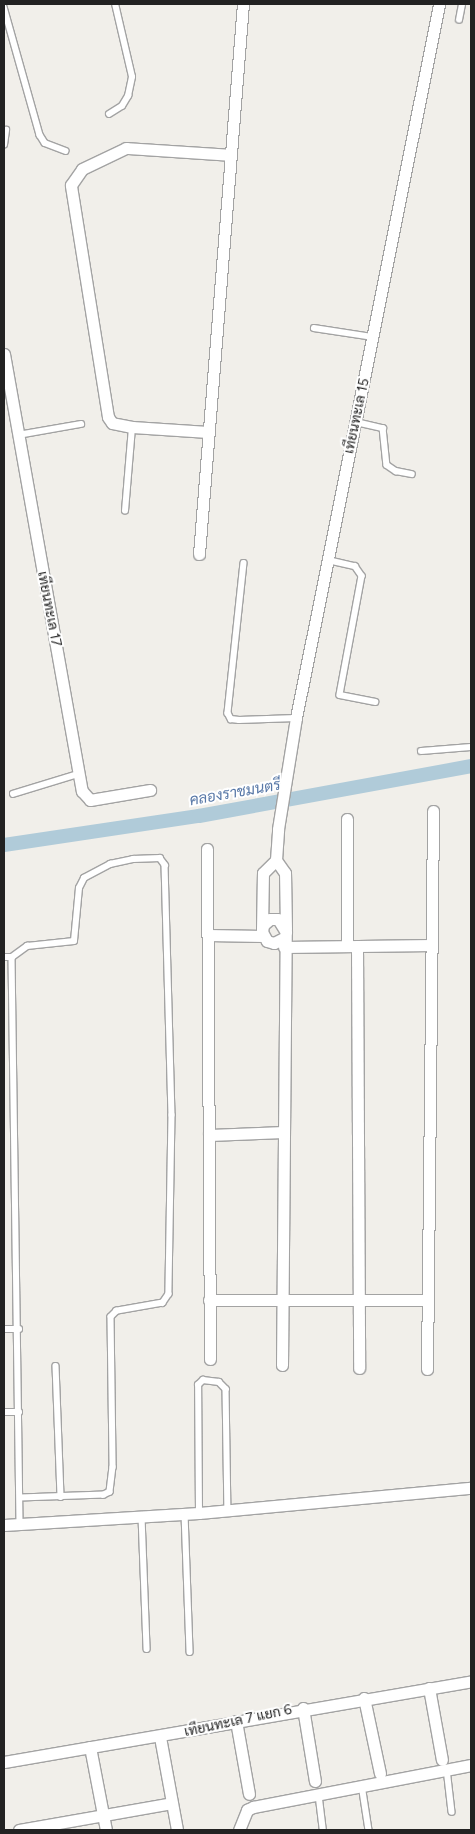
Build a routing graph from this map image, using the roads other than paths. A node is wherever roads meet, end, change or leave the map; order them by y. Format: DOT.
graph roads {
  1 [pos="115,4"];
  2 [pos="243,4"];
  3 [pos="439,4"];
  4 [pos="462,4"];
  5 [pos="4,7"];
  6 [pos="459,20"];
  7 [pos="109,114"];
  8 [pos="6,130"];
  9 [pos="4,145"];
  10 [pos="66,152"];
  11 [pos="232,154"];
  12 [pos="314,328"];
  13 [pos="373,337"];
  14 [pos="4,354"];
  15 [pos="356,422"];
  16 [pos="82,424"];
  17 [pos="132,428"];
  18 [pos="208,432"];
  19 [pos="18,436"];
  20 [pos="412,474"];
  21 [pos="125,511"];
  22 [pos="199,554"];
  23 [pos="328,560"];
  24 [pos="244,563"];
  25 [pos="375,702"];
  26 [pos="296,718"];
  27 [pos="471,747"];
  28 [pos="421,751"];
  29 [pos="78,774"];
  30 [pos="150,790"];
  31 [pos="13,794"];
  32 [pos="433,811"];
  33 [pos="347,819"];
  34 [pos="207,849"];
  35 [pos="276,860"];
  36 [pos="262,932"];
  37 [pos="208,935"];
  38 [pos="285,938"];
  39 [pos="432,945"];
  40 [pos="352,946"];
  41 [pos="4,957"];
  42 [pos="12,957"];
  43 [pos="284,1132"];
  44 [pos="209,1135"];
  45 [pos="210,1300"];
  46 [pos="283,1300"];
  47 [pos="360,1300"];
  48 [pos="428,1300"];
  49 [pos="4,1329"];
  50 [pos="19,1329"];
  51 [pos="210,1359"];
  52 [pos="282,1365"];
  53 [pos="56,1366"];
  54 [pos="359,1368"];
  55 [pos="427,1369"];
  56 [pos="4,1412"];
  57 [pos="19,1412"];
  58 [pos="471,1488"];
  59 [pos="61,1497"];
  60 [pos="21,1498"];
  61 [pos="228,1510"];
  62 [pos="199,1513"];
  63 [pos="185,1514"];
  64 [pos="142,1517"];
  65 [pos="4,1525"];
  66 [pos="20,1525"];
  67 [pos="147,1649"];
  68 [pos="190,1652"];
  69 [pos="471,1680"];
  70 [pos="429,1688"];
  71 [pos="364,1698"];
  72 [pos="303,1708"];
  73 [pos="236,1721"];
  74 [pos="160,1737"];
  75 [pos="90,1747"];
  76 [pos="4,1762"];
  77 [pos="444,1765"];
  78 [pos="471,1765"];
  79 [pos="380,1773"];
  80 [pos="314,1781"];
  81 [pos="362,1785"];
  82 [pos="249,1794"];
  83 [pos="319,1795"];
  84 [pos="172,1803"];
  85 [pos="452,1812"];
  86 [pos="103,1817"];
  87 [pos="36,1829"];
  88 [pos="18,1830"];
  89 [pos="106,1830"];
  90 [pos="177,1830"];
  91 [pos="239,1830"];
  92 [pos="323,1830"];
  93 [pos="368,1830"];
  1 -- 7 [label="lane"];
  2 -- 11 [label="street"];
  3 -- 13 [label="street, เทียนทะเล 15"];
  4 -- 6 [label="lane"];
  5 -- 10 [label="lane"];
  8 -- 9 [label="lane"];
  11 -- 17 [label="street"];
  11 -- 18 [label="street"];
  12 -- 13 [label="lane"];
  13 -- 15 [label="street, เทียนทะเล 15"];
  14 -- 19 [label="street, เทียนทะเล 17"];
  15 -- 20 [label="lane"];
  15 -- 23 [label="street, เทียนทะเล 15"];
  16 -- 19 [label="lane"];
  17 -- 18 [label="street"];
  17 -- 21 [label="lane"];
  18 -- 22 [label="street"];
  19 -- 29 [label="street, เทียนทะเล 17"];
  23 -- 25 [label="lane"];
  23 -- 26 [label="street, เทียนทะเล 15"];
  24 -- 26 [label="lane"];
  26 -- 35 [label="street, เทียนทะเล 15"];
  27 -- 28 [label="lane"];
  29 -- 30 [label="street, เทียนทะเล 17"];
  29 -- 31 [label="lane"];
  32 -- 39 [label="street"];
  33 -- 40 [label="street"];
  34 -- 37 [label="street"];
  35 -- 36 [label="street"];
  35 -- 38 [label="street"];
  36 -- 37 [label="street"];
  36 -- 38 [label="street"];
  36 -- 38 [label="street"];
  37 -- 44 [label="street"];
  38 -- 40 [label="street"];
  38 -- 43 [label="street"];
  39 -- 40 [label="street"];
  39 -- 48 [label="street"];
  40 -- 47 [label="street"];
  41 -- 42 [label="lane"];
  42 -- 50 [label="lane"];
  42 -- 59 [label="lane"];
  43 -- 44 [label="street"];
  43 -- 46 [label="street"];
  44 -- 45 [label="street"];
  45 -- 46 [label="street"];
  45 -- 51 [label="street"];
  46 -- 47 [label="street"];
  46 -- 52 [label="street"];
  47 -- 48 [label="street"];
  47 -- 54 [label="street"];
  48 -- 55 [label="street"];
  49 -- 50 [label="lane"];
  50 -- 57 [label="lane"];
  53 -- 59 [label="lane"];
  56 -- 57 [label="lane"];
  57 -- 60 [label="lane"];
  58 -- 61 [label="street"];
  59 -- 60 [label="lane"];
  60 -- 66 [label="lane"];
  61 -- 62 [label="street"];
  61 -- 62 [label="lane"];
  62 -- 63 [label="street"];
  63 -- 64 [label="street"];
  63 -- 68 [label="lane"];
  64 -- 66 [label="street"];
  64 -- 67 [label="lane"];
  65 -- 66 [label="street"];
  69 -- 70 [label="street, เทียนทะเล 7 แยก 6"];
  70 -- 71 [label="street, เทียนทะเล 7 แยก 6"];
  70 -- 77 [label="street"];
  71 -- 72 [label="street, เทียนทะเล 7 แยก 6"];
  71 -- 79 [label="street"];
  72 -- 73 [label="street, เทียนทะเล 7 แยก 6"];
  72 -- 80 [label="street"];
  73 -- 74 [label="street, เทียนทะเล 7 แยก 6"];
  73 -- 82 [label="street"];
  74 -- 75 [label="street, เทียนทะเล 7 แยก 6"];
  74 -- 84 [label="street"];
  75 -- 76 [label="street, เทียนทะเล 7 แยก 6"];
  75 -- 86 [label="street"];
  77 -- 78 [label="street"];
  77 -- 81 [label="street"];
  77 -- 85 [label="lane"];
  81 -- 83 [label="street"];
  81 -- 93 [label="lane"];
  83 -- 91 [label="street"];
  83 -- 92 [label="lane"];
  84 -- 86 [label="street"];
  84 -- 90 [label="street"];
  86 -- 87 [label="street"];
  86 -- 89 [label="street"];
  87 -- 88 [label="street"];
}
